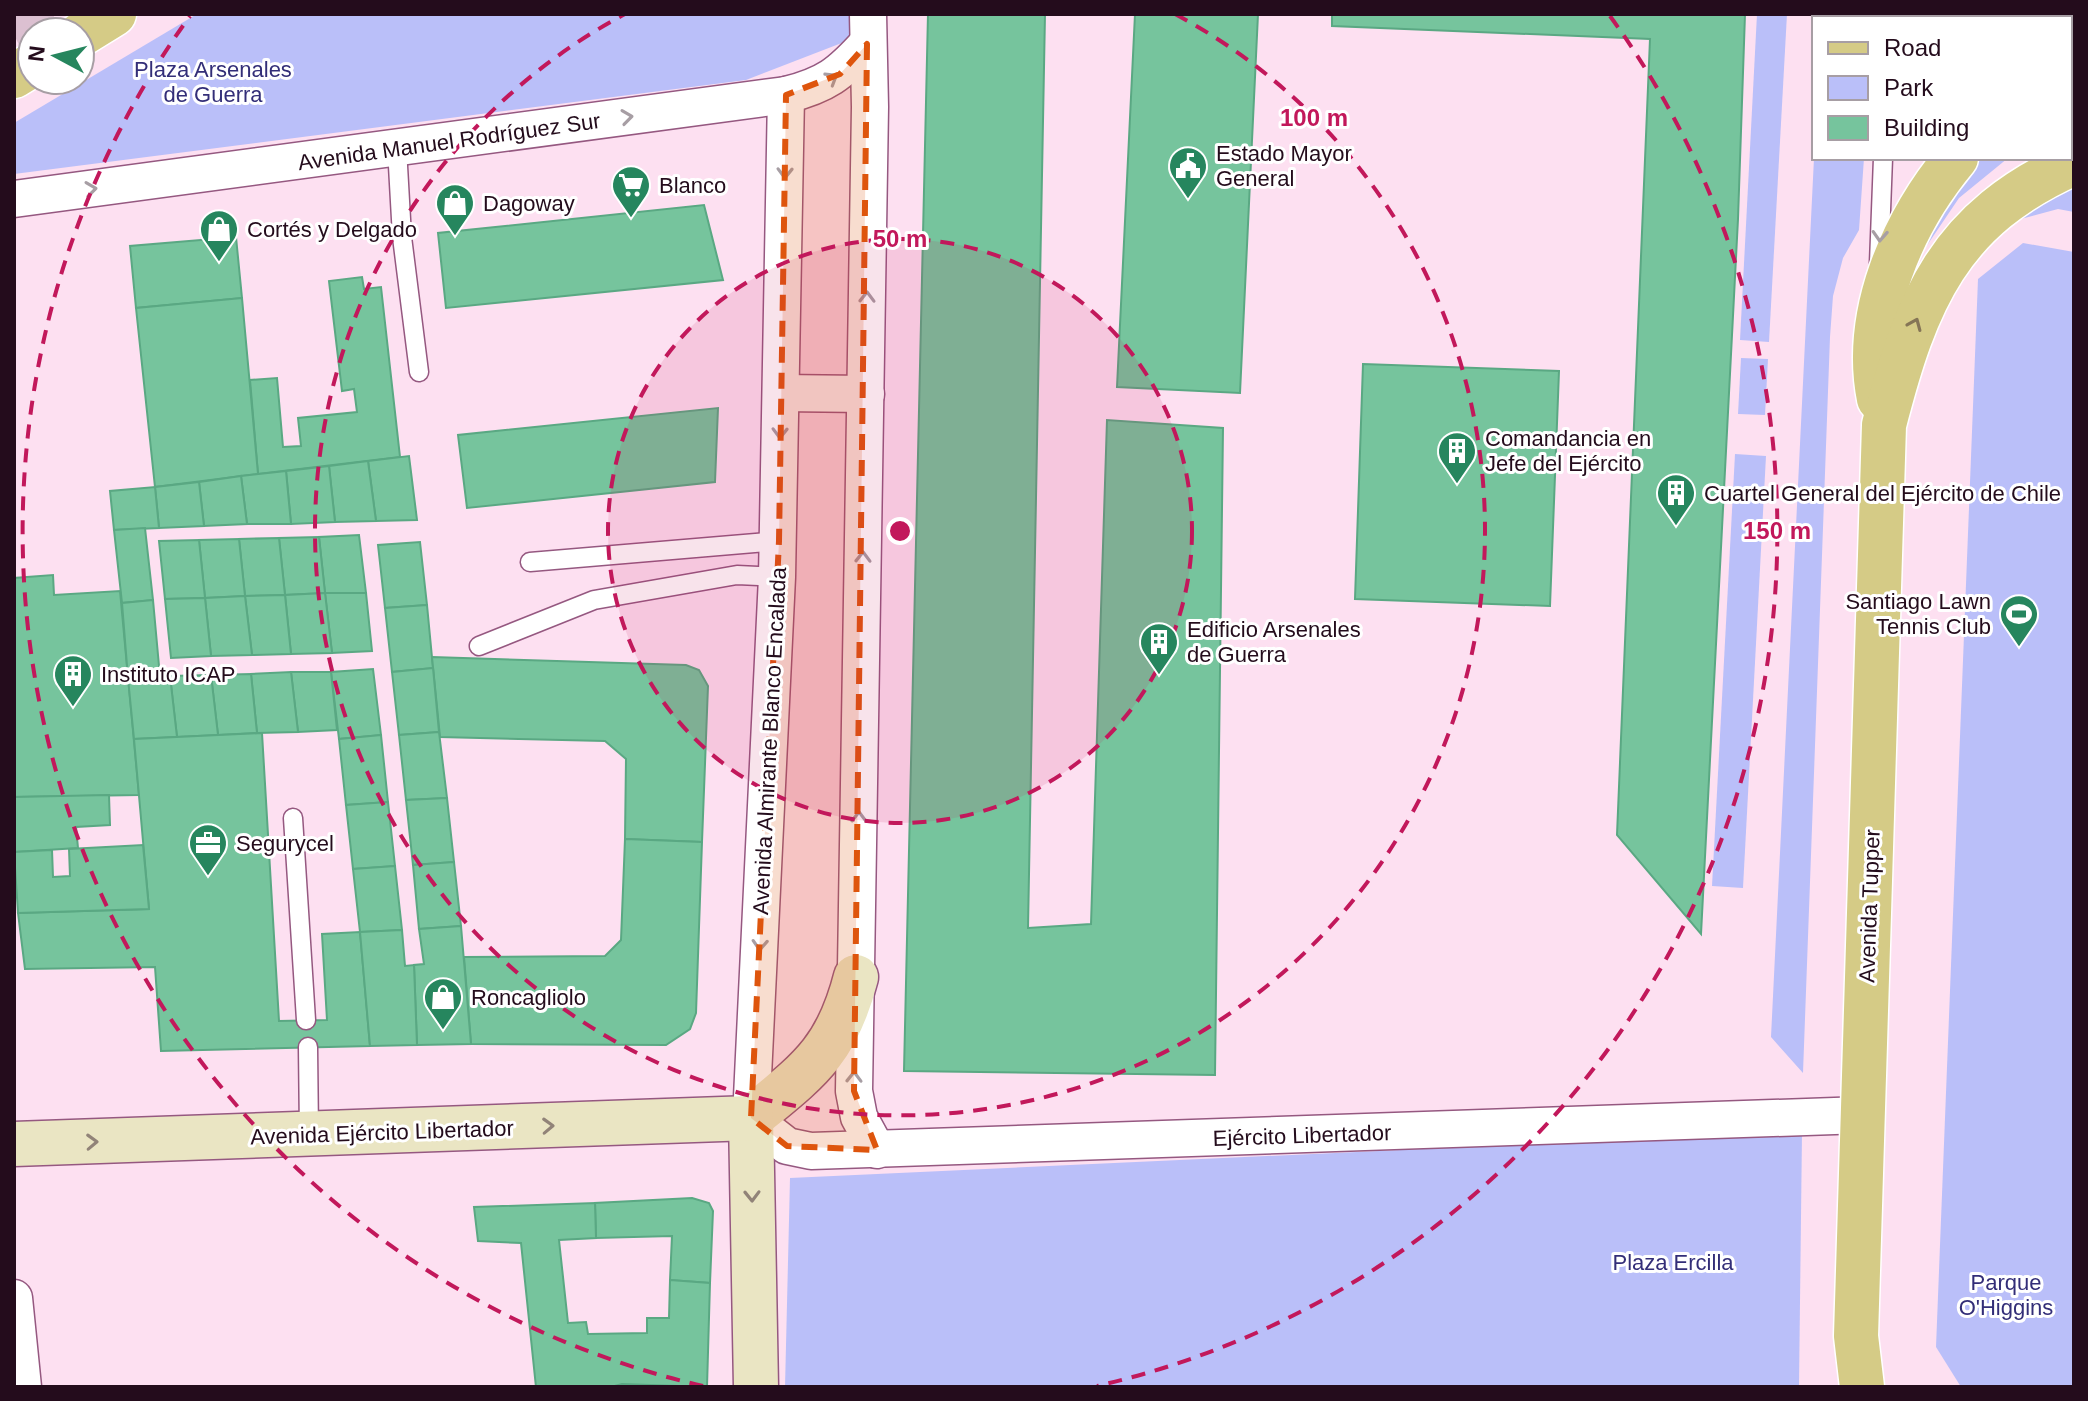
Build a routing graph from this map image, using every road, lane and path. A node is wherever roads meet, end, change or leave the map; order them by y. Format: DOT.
graph roads {
  1 [pos="114,14"];
  2 [pos="96,25"];
  3 [pos="867,29"];
  4 [pos="786,95"];
  5 [pos="397,148"];
  6 [pos="1883,160"];
  7 [pos="1955,160"];
  8 [pos="2074,163"];
  9 [pos="14,199"];
  10 [pos="1875,339"];
  11 [pos="419,372"];
  12 [pos="781,393"];
  13 [pos="866,394"];
  14 [pos="1884,425"];
  15 [pos="779,541"];
  16 [pos="530,562"];
  17 [pos="777,577"];
  18 [pos="479,646"];
  19 [pos="293,818"];
  20 [pos="856,977"];
  21 [pos="306,1020"];
  22 [pos="308,1047"];
  23 [pos="1863,1115"];
  24 [pos="751,1118"];
  25 [pos="309,1134"];
  26 [pos="14,1144"];
  27 [pos="877,1150"];
  28 [pos="14,1298"];
  29 [pos="1856,1336"];
  30 [pos="23,1387"];
  31 [pos="756,1387"];
  32 [pos="1838,1387"];
  33 [pos="1862,1387"];
  1 -- 2 [label="main road"];
  4 -- 3 [label="street, Avenida Manuel Rodríguez Sur, one-way"];
  13 -- 3 [label="street, one-way"];
  5 -- 4 [label="street, Avenida Manuel Rodríguez Sur, one-way"];
  4 -- 12 [label="street, Avenida Almirante Blanco Encalada, one-way"];
  9 -- 5 [label="street, Avenida Manuel Rodríguez Sur, one-way"];
  5 -- 11 [label="lane"];
  6 -- 10 [label="lane, one-way"];
  7 -- 10 [label="main road, Avenida Tupper"];
  14 -- 8 [label="main road, Avenida Tupper, one-way"];
  10 -- 14 [label="main road, Avenida Tupper"];
  12 -- 13 [label="street"];
  12 -- 15 [label="street, Avenida Almirante Blanco Encalada, one-way"];
  20 -- 13 [label="street, one-way"];
  14 -- 23 [label="main road, Avenida Tupper"];
  15 -- 16 [label="lane"];
  15 -- 17 [label="street, Avenida Almirante Blanco Encalada"];
  17 -- 18 [label="lane"];
  17 -- 24 [label="street, Avenida Almirante Blanco Encalada, one-way"];
  19 -- 21 [label="lane"];
  20 -- 24 [label="street"];
  27 -- 20 [label="street, one-way"];
  22 -- 25 [label="lane"];
  23 -- 27 [label="street, Ejército Libertador"];
  23 -- 29 [label="main road, Avenida Tupper"];
  25 -- 24 [label="street, Avenida Ejército Libertador, one-way"];
  24 -- 27 [label="street, Ejército Libertador"];
  24 -- 31 [label="street, Avenida Almirante Blanco Encalada, one-way"];
  26 -- 25 [label="street, Avenida Ejército Libertador, one-way"];
  28 -- 30 [label="street"];
  29 -- 32 [label="main road"];
  29 -- 33 [label="main road, Avenida Tupper"];
}
